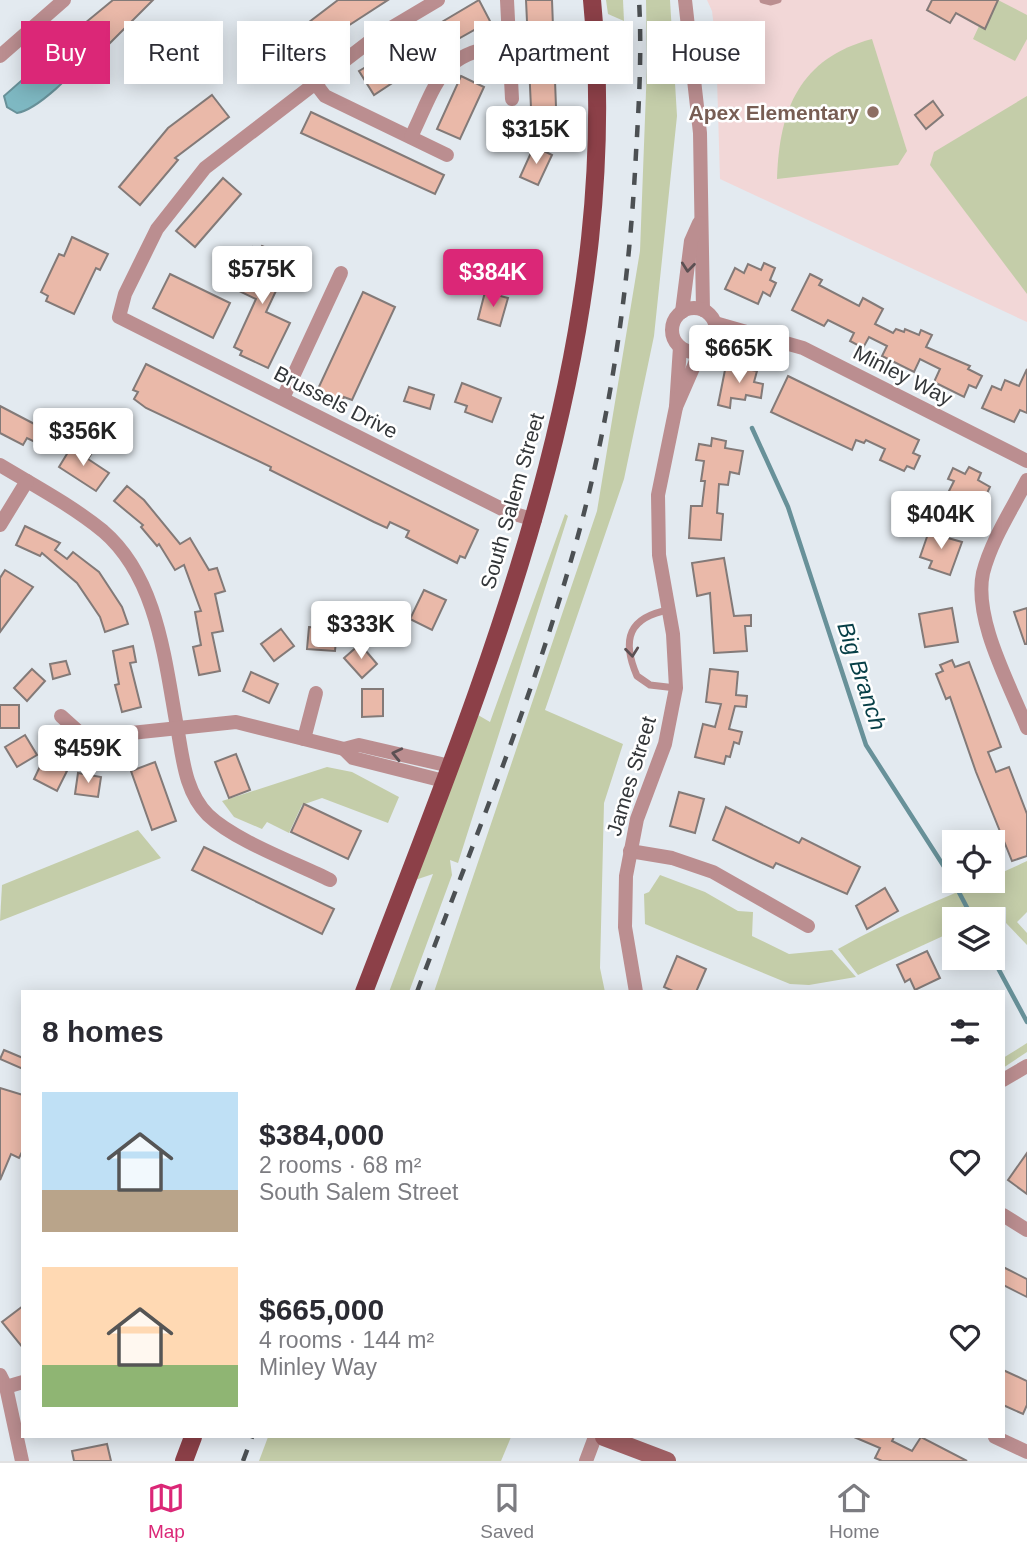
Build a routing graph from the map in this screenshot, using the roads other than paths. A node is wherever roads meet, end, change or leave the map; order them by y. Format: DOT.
graph roads {
  1 [pos="64,0"];
  2 [pos="438,0"];
  3 [pos="507,0"];
  4 [pos="592,0"];
  5 [pos="685,0"];
  6 [pos="763,0"];
  7 [pos="778,0"];
  8 [pos="508,21"];
  9 [pos="474,49"];
  10 [pos="0,56"];
  11 [pos="350,56"];
  12 [pos="314,84"];
  13 [pos="316,84"];
  14 [pos="511,84"];
  15 [pos="512,99"];
  16 [pos="411,137"];
  17 [pos="447,155"];
  18 [pos="699,223"];
  19 [pos="341,273"];
  20 [pos="703,310"];
  21 [pos="682,312"];
  22 [pos="715,323"];
  23 [pos="757,336"];
  24 [pos="713,342"];
  25 [pos="680,347"];
  26 [pos="700,352"];
  27 [pos="283,398"];
  28 [pos="676,407"];
  29 [pos="1027,461"];
  30 [pos="0,465"];
  31 [pos="1027,480"];
  32 [pos="27,481"];
  33 [pos="536,520"];
  34 [pos="0,525"];
  35 [pos="669,610"];
  36 [pos="676,688"];
  37 [pos="316,693"];
  38 [pos="61,716"];
  39 [pos="177,728"];
  40 [pos="1027,728"];
  41 [pos="304,739"];
  42 [pos="447,774"];
  43 [pos="630,851"];
  44 [pos="330,880"];
  45 [pos="808,926"];
  46 [pos="365,990"];
  47 [pos="636,990"];
  48 [pos="1027,1066"];
  49 [pos="1005,1079"];
  50 [pos="1005,1216"];
  51 [pos="1027,1230"];
  52 [pos="3,1381"];
  53 [pos="21,1382"];
  54 [pos="192,1438"];
  55 [pos="595,1438"];
  56 [pos="607,1438"];
  57 [pos="997,1438"];
  58 [pos="1027,1452"];
  59 [pos="22,1461"];
  60 [pos="184,1461"];
  61 [pos="586,1461"];
  62 [pos="667,1461"];
  1 -- 10 [label="street"];
  2 -- 11 [label="street"];
  3 -- 8 [label="street"];
  4 -- 33 [label="main road, South Salem Street"];
  5 -- 18 [label="street"];
  6 -- 7 [label="lane"];
  9 -- 16 [label="street"];
  12 -- 27 [label="street, Brussels Drive"];
  13 -- 16 [label="street"];
  14 -- 15 [label="street"];
  16 -- 17 [label="street"];
  18 -- 20 [label="street"];
  18 -- 21 [label="street, one-way"];
  19 -- 27 [label="street"];
  20 -- 21 [label="street"];
  20 -- 22 [label="street"];
  21 -- 25 [label="street"];
  22 -- 23 [label="street, Minley Way"];
  22 -- 24 [label="street"];
  23 -- 24 [label="street, Minley Way"];
  23 -- 29 [label="street, Minley Way"];
  24 -- 26 [label="street"];
  25 -- 26 [label="street"];
  25 -- 28 [label="street, James Street"];
  26 -- 28 [label="street, James Street"];
  27 -- 33 [label="street, Brussels Drive"];
  28 -- 35 [label="street, James Street"];
  30 -- 32 [label="street"];
  31 -- 40 [label="street"];
  32 -- 34 [label="street"];
  32 -- 39 [label="street"];
  33 -- 42 [label="main road, South Salem Street"];
  35 -- 36 [label="street, James Street"];
  35 -- 36 [label="lane, one-way"];
  36 -- 43 [label="street, James Street"];
  37 -- 41 [label="street"];
  38 -- 39 [label="street"];
  39 -- 41 [label="street"];
  39 -- 44 [label="street"];
  41 -- 42 [label="street"];
  42 -- 46 [label="main road, South Salem Street"];
  43 -- 45 [label="street"];
  43 -- 47 [label="street, James Street"];
  48 -- 49 [label="street"];
  50 -- 51 [label="street"];
  52 -- 53 [label="street"];
  52 -- 59 [label="street"];
  54 -- 60 [label="main road"];
  55 -- 61 [label="street"];
  56 -- 62 [label="main road"];
  57 -- 58 [label="street"];
}
